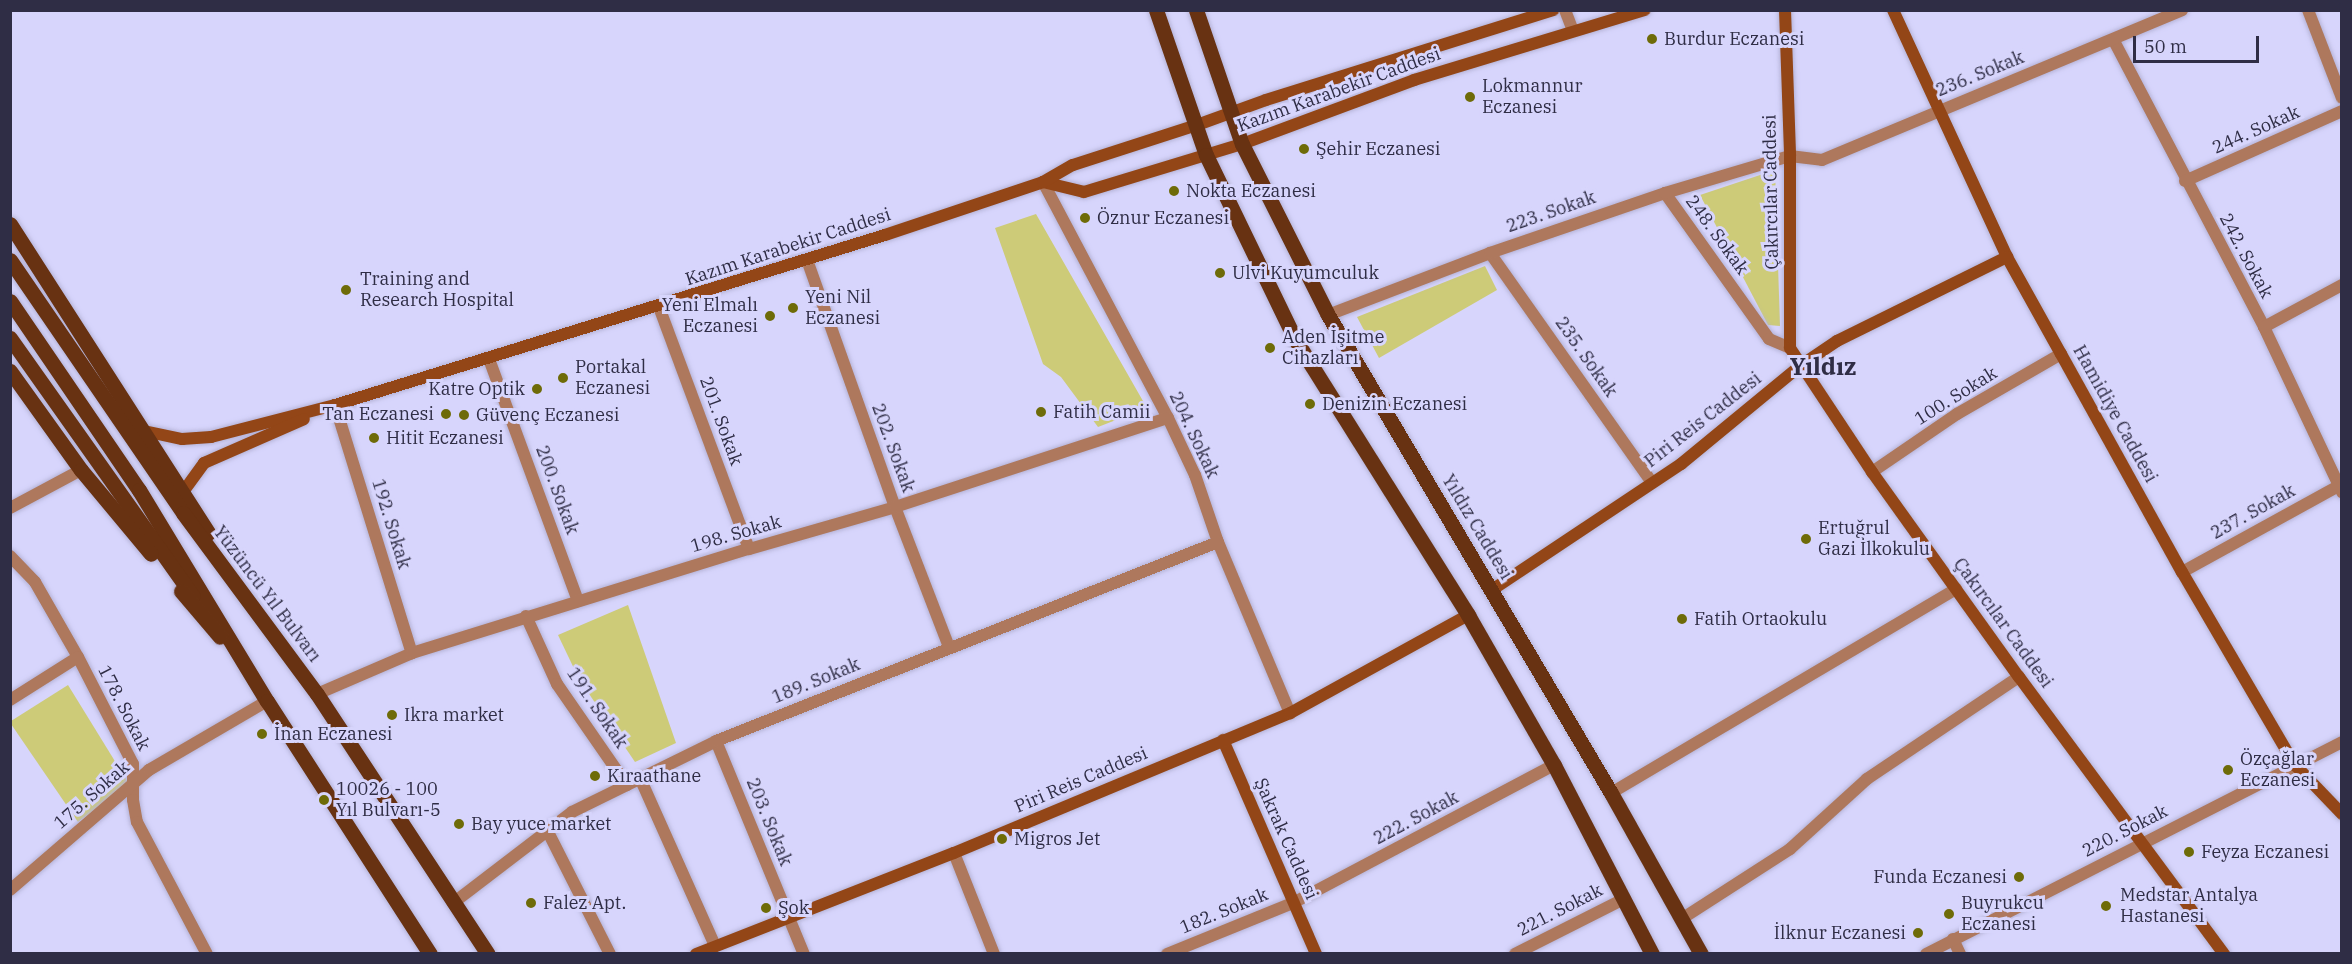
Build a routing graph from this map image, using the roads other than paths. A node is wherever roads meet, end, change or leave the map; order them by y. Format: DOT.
graph roads {
  1 [pos="1156,10"];
  2 [pos="1196,10"];
  3 [pos="1553,10"];
  4 [pos="1565,10"];
  5 [pos="1646,10"];
  6 [pos="1785,10"];
  7 [pos="1893,10"];
  8 [pos="2182,10"];
  9 [pos="2308,10"];
  10 [pos="1573,31"];
  11 [pos="2114,40"];
  12 [pos="2342,98"];
  13 [pos="1939,110"];
  14 [pos="2342,111"];
  15 [pos="1230,115"];
  16 [pos="1197,126"];
  17 [pos="1242,144"];
  18 [pos="1206,154"];
  19 [pos="1790,156"];
  20 [pos="2185,181"];
  21 [pos="1043,182"];
  22 [pos="1665,193"];
  23 [pos="10,224"];
  24 [pos="1490,253"];
  25 [pos="2007,257"];
  26 [pos="807,260"];
  27 [pos="10,261"];
  28 [pos="2342,285"];
  29 [pos="10,301"];
  30 [pos="659,307"];
  31 [pos="1328,315"];
  32 [pos="2264,327"];
  33 [pos="10,338"];
  34 [pos="1790,348"];
  35 [pos="2061,354"];
  36 [pos="489,358"];
  37 [pos="1800,366"];
  38 [pos="10,371"];
  39 [pos="335,405"];
  40 [pos="1168,418"];
  41 [pos="144,431"];
  42 [pos="81,470"];
  43 [pos="1872,472"];
  44 [pos="1653,483"];
  45 [pos="2340,487"];
  46 [pos="183,492"];
  47 [pos="895,507"];
  48 [pos="10,508"];
  49 [pos="1218,542"];
  50 [pos="749,549"];
  51 [pos="10,556"];
  52 [pos="2182,572"];
  53 [pos="1956,589"];
  54 [pos="1492,590"];
  55 [pos="578,601"];
  56 [pos="1468,615"];
  57 [pos="526,616"];
  58 [pos="949,647"];
  59 [pos="284,651"];
  60 [pos="412,653"];
  61 [pos="78,657"];
  62 [pos="252,676"];
  63 [pos="2019,677"];
  64 [pos="317,694"];
  65 [pos="10,700"];
  66 [pos="267,701"];
  67 [pos="1290,713"];
  68 [pos="1222,740"];
  69 [pos="716,741"];
  70 [pos="2342,742"];
  71 [pos="1554,765"];
  72 [pos="2295,765"];
  73 [pos="640,778"];
  74 [pos="134,784"];
  75 [pos="627,785"];
  76 [pos="1611,793"];
  77 [pos="2342,814"];
  78 [pos="547,830"];
  79 [pos="2141,843"];
  80 [pos="954,853"];
  81 [pos="10,890"];
  82 [pos="1622,900"];
  83 [pos="1294,902"];
  84 [pos="453,903"];
  85 [pos="788,918"];
  86 [pos="1683,918"];
  87 [pos="1953,939"];
  88 [pos="715,946"];
  89 [pos="207,954"];
  90 [pos="430,954"];
  91 [pos="488,954"];
  92 [pos="610,954"];
  93 [pos="696,954"];
  94 [pos="804,954"];
  95 [pos="994,954"];
  96 [pos="1167,954"];
  97 [pos="1316,954"];
  98 [pos="1515,954"];
  99 [pos="1652,954"];
  100 [pos="1701,954"];
  101 [pos="1926,954"];
  102 [pos="1960,954"];
  103 [pos="2224,954"];
  1 -- 16 [label="main road"];
  2 -- 15 [label="main road, Yıldız Caddesi"];
  3 -- 15 [label="street, Kazım Karabekir Caddesi"];
  4 -- 10 [label="street"];
  5 -- 10 [label="street, Kazım Karabekir Caddesi"];
  6 -- 19 [label="street, Çakırcılar Caddesi"];
  7 -- 13 [label="street, Hamidiye Caddesi"];
  8 -- 11 [label="street, 236. Sokak"];
  9 -- 12 [label="street"];
  10 -- 17 [label="street, Kazım Karabekir Caddesi"];
  11 -- 13 [label="street, 236. Sokak"];
  11 -- 20 [label="street, 242. Sokak"];
  13 -- 19 [label="street, 236. Sokak"];
  13 -- 25 [label="street, Hamidiye Caddesi"];
  14 -- 20 [label="street, 244. Sokak"];
  15 -- 16 [label="street, Kazım Karabekir Caddesi"];
  15 -- 17 [label="main road, Yıldız Caddesi"];
  16 -- 18 [label="main road"];
  16 -- 21 [label="street, Kazım Karabekir Caddesi"];
  17 -- 18 [label="street, Kazım Karabekir Caddesi"];
  17 -- 31 [label="main road, Yıldız Caddesi"];
  18 -- 21 [label="street, Kazım Karabekir Caddesi"];
  18 -- 56 [label="main road"];
  19 -- 22 [label="street, 223. Sokak"];
  19 -- 34 [label="street, Çakırcılar Caddesi"];
  20 -- 32 [label="street, 242. Sokak"];
  21 -- 26 [label="street, Kazım Karabekir Caddesi"];
  21 -- 40 [label="street, 204. Sokak"];
  22 -- 24 [label="street, 223. Sokak"];
  22 -- 34 [label="street, 248. Sokak"];
  23 -- 41 [label="main road"];
  24 -- 31 [label="street, 223. Sokak"];
  24 -- 44 [label="street, 235. Sokak"];
  25 -- 35 [label="street, Hamidiye Caddesi"];
  25 -- 37 [label="street, Piri Reis Caddesi"];
  26 -- 30 [label="street, Kazım Karabekir Caddesi"];
  26 -- 47 [label="street, 202. Sokak"];
  27 -- 59 [label="main road, Yüzüncü Yıl Bulvarı"];
  28 -- 32 [label="street"];
  29 -- 62 [label="main road"];
  30 -- 36 [label="street, Kazım Karabekir Caddesi"];
  30 -- 50 [label="street, 201. Sokak"];
  31 -- 54 [label="main road, Yıldız Caddesi"];
  32 -- 45 [label="street, 242. Sokak"];
  33 -- 62 [label="main road"];
  34 -- 37 [label="street, Çakırcılar Caddesi"];
  35 -- 43 [label="street, 100. Sokak"];
  35 -- 52 [label="street, Hamidiye Caddesi"];
  36 -- 39 [label="street, Kazım Karabekir Caddesi"];
  36 -- 55 [label="street, 200. Sokak"];
  37 -- 43 [label="street, Çakırcılar Caddesi"];
  37 -- 44 [label="street, Piri Reis Caddesi"];
  38 -- 42 [label="main road"];
  39 -- 41 [label="street"];
  39 -- 46 [label="street"];
  39 -- 60 [label="street, 192. Sokak"];
  40 -- 47 [label="street, 198. Sokak"];
  40 -- 49 [label="street, 204. Sokak"];
  41 -- 46 [label="main road"];
  42 -- 48 [label="street"];
  42 -- 62 [label="main road"];
  43 -- 53 [label="street, Çakırcılar Caddesi"];
  44 -- 54 [label="street, Piri Reis Caddesi"];
  45 -- 52 [label="street, 237. Sokak"];
  46 -- 59 [label="main road"];
  47 -- 50 [label="street, 198. Sokak"];
  47 -- 58 [label="street, 202. Sokak"];
  49 -- 58 [label="street, 189. Sokak"];
  49 -- 67 [label="street, 204. Sokak"];
  50 -- 55 [label="street, 198. Sokak"];
  51 -- 61 [label="street, 178. Sokak"];
  52 -- 72 [label="street, Hamidiye Caddesi"];
  53 -- 63 [label="street, Çakırcılar Caddesi"];
  53 -- 76 [label="street"];
  54 -- 76 [label="main road, Yıldız Caddesi"];
  55 -- 57 [label="street, 198. Sokak"];
  56 -- 67 [label="street, Piri Reis Caddesi"];
  56 -- 71 [label="main road"];
  57 -- 60 [label="street, 198. Sokak"];
  57 -- 75 [label="street, 191. Sokak"];
  58 -- 69 [label="street, 189. Sokak"];
  59 -- 64 [label="main road, Yüzüncü Yıl Bulvarı"];
  60 -- 64 [label="street, 198. Sokak"];
  61 -- 65 [label="street"];
  61 -- 74 [label="street, 178. Sokak"];
  62 -- 66 [label="main road"];
  63 -- 79 [label="street, Çakırcılar Caddesi"];
  63 -- 86 [label="street"];
  64 -- 84 [label="main road, Yüzüncü Yıl Bulvarı"];
  66 -- 74 [label="street, 175. Sokak"];
  66 -- 90 [label="main road"];
  67 -- 68 [label="street, Piri Reis Caddesi"];
  68 -- 80 [label="street, Piri Reis Caddesi"];
  68 -- 83 [label="street, Şakrak Caddesi"];
  69 -- 73 [label="street, 189. Sokak"];
  69 -- 85 [label="street, 203. Sokak"];
  70 -- 72 [label="street, 220. Sokak"];
  71 -- 82 [label="main road"];
  71 -- 83 [label="street, 222. Sokak"];
  72 -- 77 [label="street, Hamidiye Caddesi"];
  72 -- 79 [label="street, 220. Sokak"];
  73 -- 75 [label="street, 189. Sokak"];
  73 -- 88 [label="street"];
  74 -- 81 [label="street, 175. Sokak"];
  74 -- 89 [label="street, 178. Sokak"];
  75 -- 78 [label="street, 189. Sokak"];
  76 -- 86 [label="main road, Yıldız Caddesi"];
  78 -- 84 [label="street, 189. Sokak"];
  78 -- 92 [label="street"];
  79 -- 87 [label="street, 220. Sokak"];
  79 -- 103 [label="street, Çakırcılar Caddesi"];
  80 -- 85 [label="street, Piri Reis Caddesi"];
  80 -- 95 [label="street"];
  82 -- 98 [label="street, 221. Sokak"];
  82 -- 99 [label="main road"];
  83 -- 96 [label="street, 182. Sokak"];
  83 -- 97 [label="street, Şakrak Caddesi"];
  84 -- 91 [label="main road, Yüzüncü Yıl Bulvarı"];
  85 -- 88 [label="street, Piri Reis Caddesi"];
  85 -- 94 [label="street, 203. Sokak"];
  86 -- 100 [label="main road, Yıldız Caddesi"];
  87 -- 101 [label="street, 220. Sokak"];
  87 -- 102 [label="street"];
  88 -- 93 [label="street, Piri Reis Caddesi"];
}
